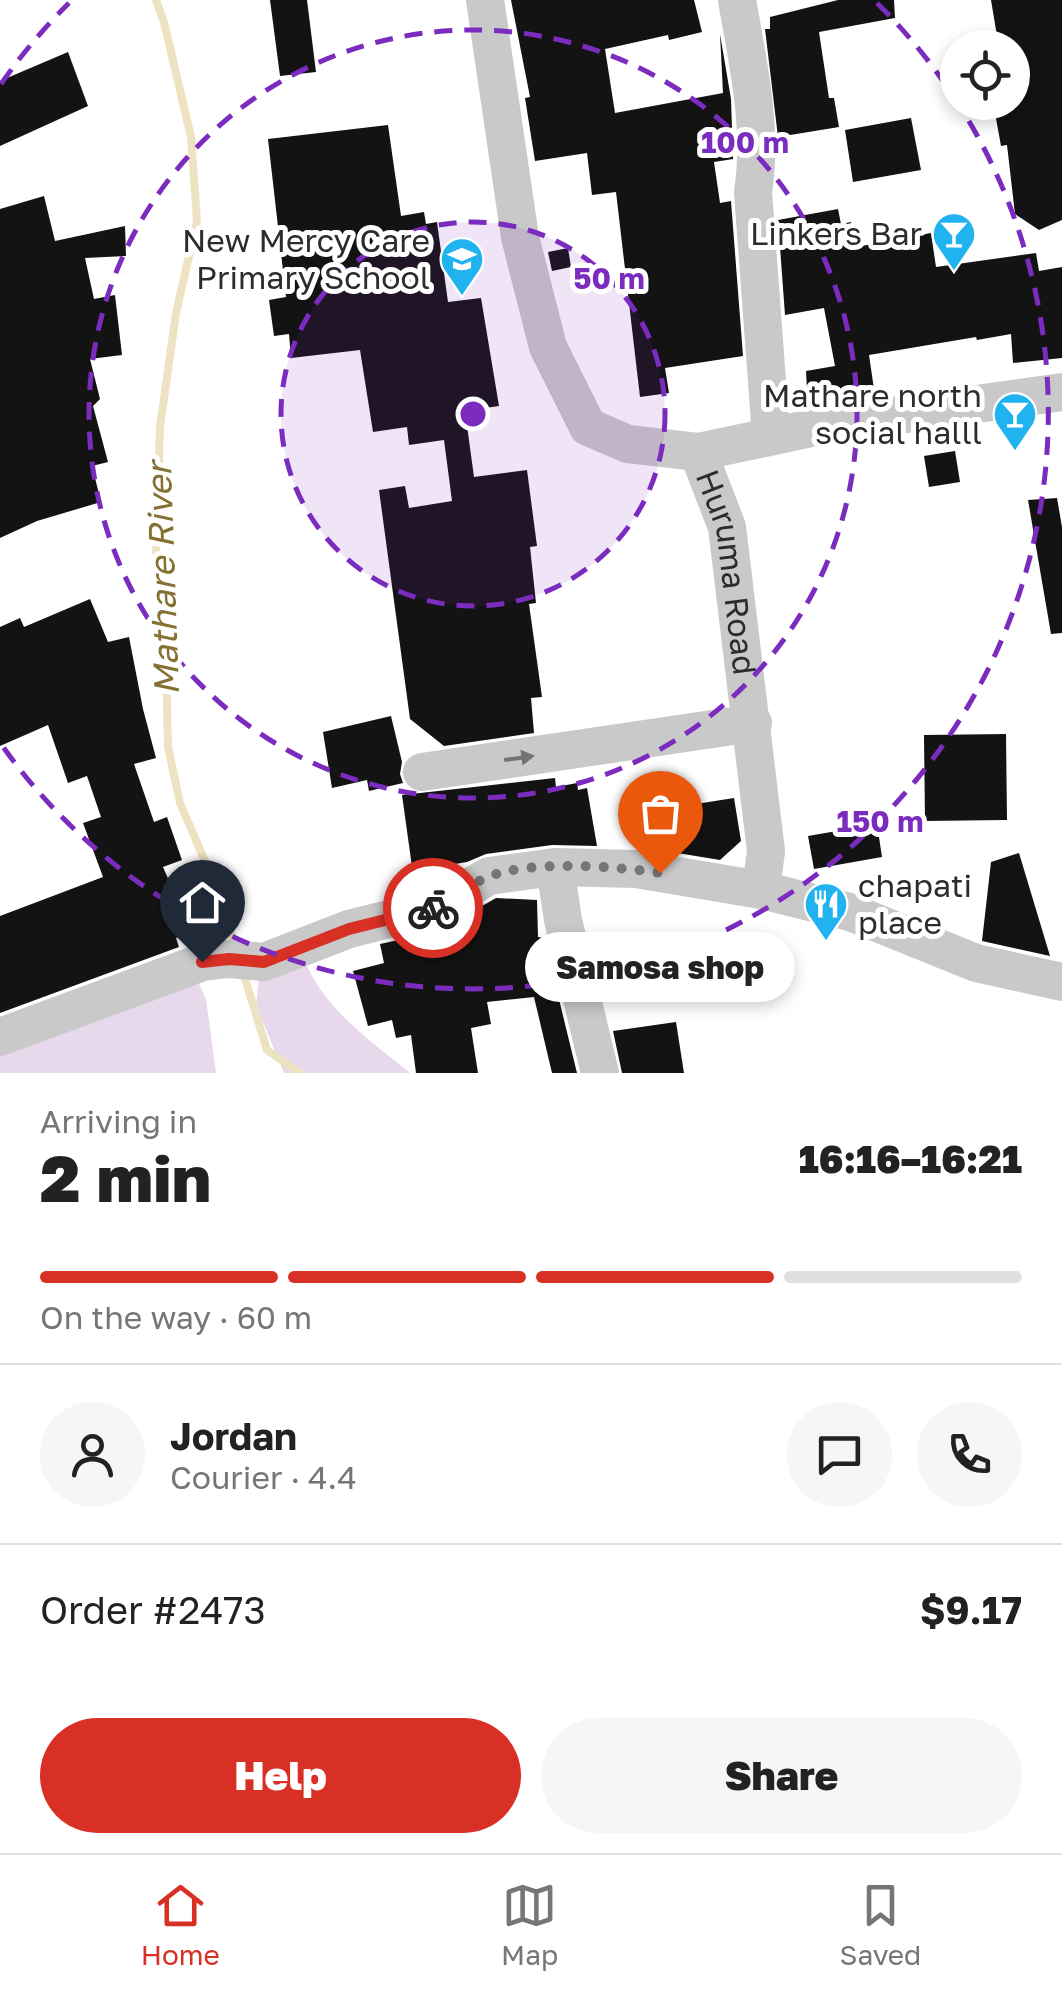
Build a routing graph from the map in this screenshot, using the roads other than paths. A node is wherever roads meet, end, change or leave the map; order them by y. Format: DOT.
graph roads {
  1 [pos="485,0"];
  2 [pos="737,0"];
  3 [pos="1062,392"];
  4 [pos="771,436"];
  5 [pos="698,452"];
  6 [pos="752,723"];
  7 [pos="422,772"];
  8 [pos="555,867"];
  9 [pos="761,890"];
  10 [pos="1062,982"];
  11 [pos="0,1037"];
  12 [pos="600,1073"];
  1 -- 5 [label="street, Huruma Road"];
  2 -- 4 [label="street"];
  3 -- 4 [label="street"];
  4 -- 5 [label="street"];
  5 -- 6 [label="street, Huruma Road"];
  7 -- 6 [label="street, one-way"];
  6 -- 9 [label="street, Huruma Road"];
  8 -- 9 [label="street"];
  8 -- 11 [label="street"];
  8 -- 12 [label="street"];
  9 -- 10 [label="street"];
}
